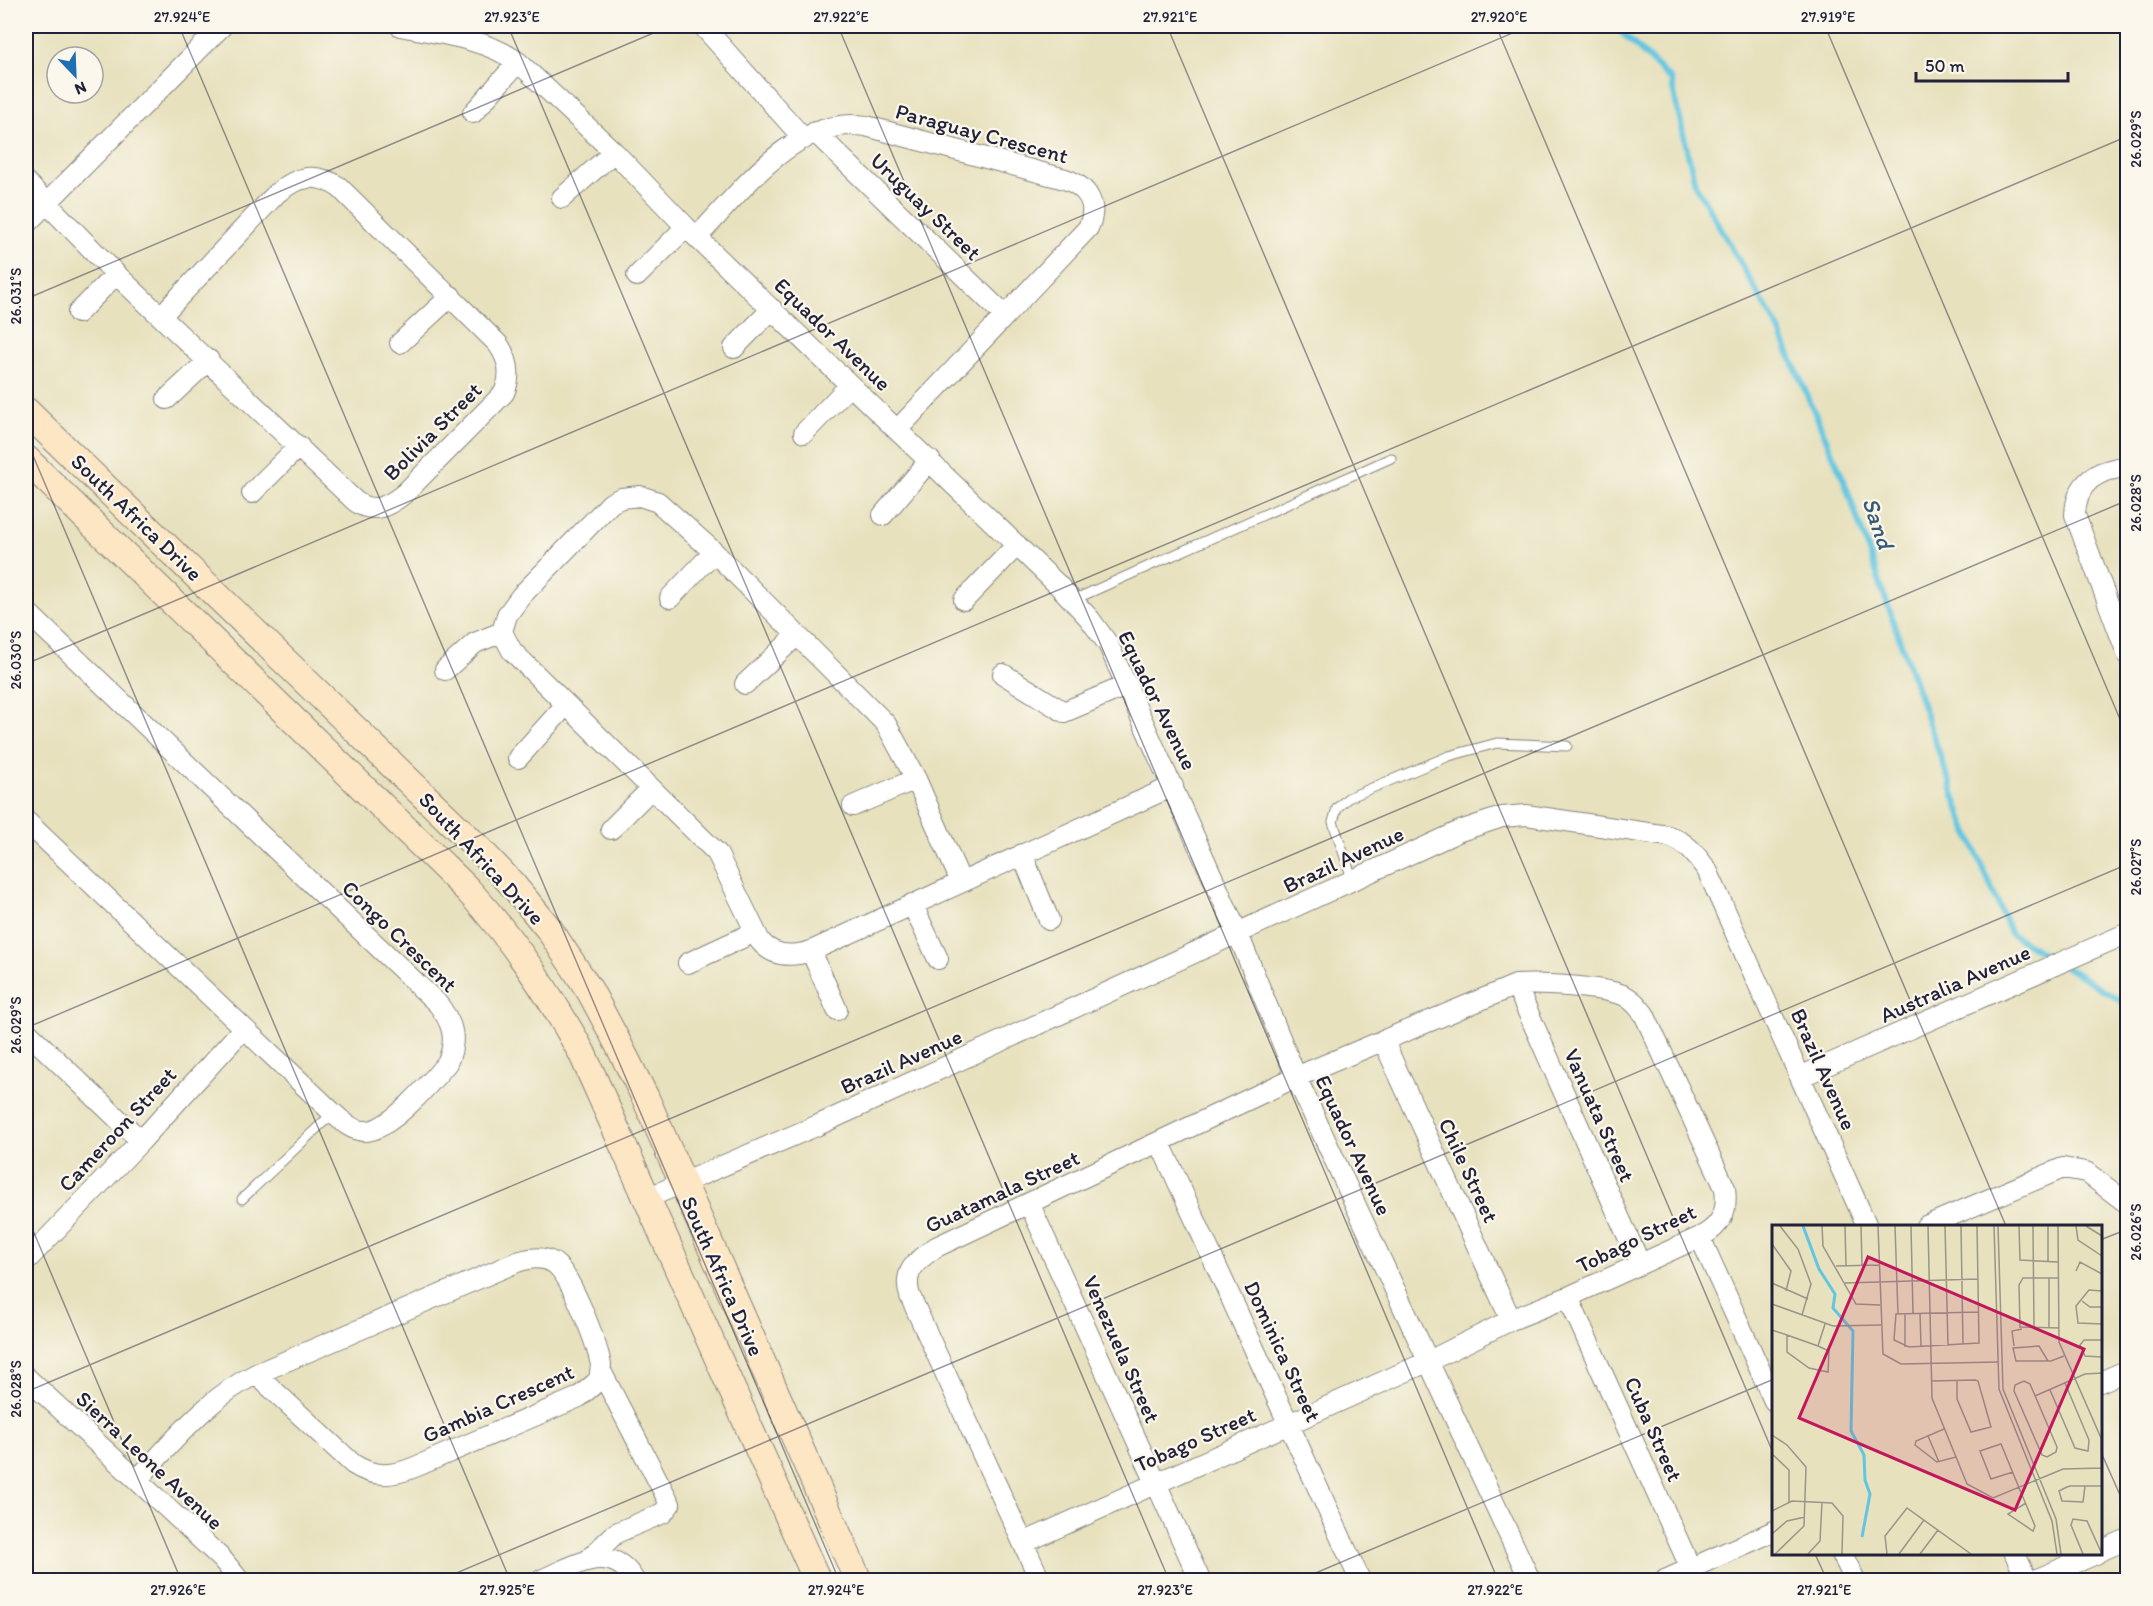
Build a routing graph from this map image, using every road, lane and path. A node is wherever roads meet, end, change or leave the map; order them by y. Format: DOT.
graph roads {
  1 [pos="222,26"];
  2 [pos="400,26"];
  3 [pos="703,27"];
  4 [pos="518,62"];
  5 [pos="472,113"];
  6 [pos="809,136"];
  7 [pos="614,152"];
  8 [pos="26,182"];
  9 [pos="562,198"];
  10 [pos="47,202"];
  11 [pos="26,224"];
  12 [pos="692,232"];
  13 [pos="116,274"];
  14 [pos="637,276"];
  15 [pos="451,297"];
  16 [pos="772,309"];
  17 [pos="78,313"];
  18 [pos="162,315"];
  19 [pos="1004,315"];
  20 [pos="400,344"];
  21 [pos="734,348"];
  22 [pos="209,360"];
  23 [pos="850,385"];
  24 [pos="167,399"];
  25 [pos="26,411"];
  26 [pos="898,429"];
  27 [pos="804,433"];
  28 [pos="299,446"];
  29 [pos="1391,458"];
  30 [pos="26,459"];
  31 [pos="930,460"];
  32 [pos="2127,467"];
  33 [pos="252,493"];
  34 [pos="883,515"];
  35 [pos="1017,545"];
  36 [pos="714,552"];
  37 [pos="670,598"];
  38 [pos="964,600"];
  39 [pos="1073,600"];
  40 [pos="26,611"];
  41 [pos="502,632"];
  42 [pos="796,636"];
  43 [pos="2127,656"];
  44 [pos="445,670"];
  45 [pos="1004,674"];
  46 [pos="745,684"];
  47 [pos="1128,685"];
  48 [pos="565,706"];
  49 [pos="1567,747"];
  50 [pos="518,758"];
  51 [pos="916,779"];
  52 [pos="1173,786"];
  53 [pos="651,789"];
  54 [pos="853,806"];
  55 [pos="26,821"];
  56 [pos="611,829"];
  57 [pos="1022,854"];
  58 [pos="1353,881"];
  59 [pos="961,882"];
  60 [pos="912,904"];
  61 [pos="1049,920"];
  62 [pos="755,932"];
  63 [pos="2127,933"];
  64 [pos="1238,934"];
  65 [pos="810,951"];
  66 [pos="938,959"];
  67 [pos="688,963"];
  68 [pos="1516,985"];
  69 [pos="837,1010"];
  70 [pos="243,1029"];
  71 [pos="26,1031"];
  72 [pos="1383,1040"];
  73 [pos="1802,1076"];
  74 [pos="1296,1077"];
  75 [pos="333,1113"];
  76 [pos="141,1141"];
  77 [pos="1160,1143"];
  78 [pos="682,1183"];
  79 [pos="647,1198"];
  80 [pos="242,1199"];
  81 [pos="1029,1203"];
  82 [pos="2127,1204"];
  83 [pos="1866,1225"];
  84 [pos="1931,1225"];
  85 [pos="1700,1237"];
  86 [pos="29,1251"];
  87 [pos="1640,1264"];
  88 [pos="1568,1297"];
  89 [pos="1511,1320"];
  90 [pos="1427,1362"];
  91 [pos="2127,1370"];
  92 [pos="601,1371"];
  93 [pos="256,1374"];
  94 [pos="26,1377"];
  95 [pos="2102,1381"];
  96 [pos="1772,1399"];
  97 [pos="1290,1424"];
  98 [pos="137,1480"];
  99 [pos="1156,1482"];
  100 [pos="1772,1531"];
  101 [pos="2127,1539"];
  102 [pos="1023,1543"];
  103 [pos="2102,1550"];
  104 [pos="1842,1555"];
  105 [pos="2015,1555"];
  106 [pos="2094,1555"];
  107 [pos="590,1558"];
  108 [pos="1694,1575"];
  109 [pos="239,1581"];
  110 [pos="541,1581"];
  111 [pos="634,1581"];
  112 [pos="818,1581"];
  113 [pos="858,1581"];
  114 [pos="1041,1581"];
  115 [pos="1200,1581"];
  116 [pos="1359,1581"];
  117 [pos="1530,1581"];
  118 [pos="1665,1581"];
  119 [pos="1855,1581"];
  120 [pos="2027,1581"];
  121 [pos="2036,1581"];
  1 -- 10 [label="street"];
  2 -- 4 [label="street, Equador Avenue"];
  3 -- 6 [label="street, Uruguay Street"];
  4 -- 5 [label="street"];
  4 -- 7 [label="street, Equador Avenue"];
  6 -- 12 [label="street, Paraguay Crescent"];
  6 -- 19 [label="street, Uruguay Street"];
  6 -- 19 [label="street, Paraguay Crescent"];
  7 -- 9 [label="street"];
  7 -- 12 [label="street, Equador Avenue"];
  8 -- 10 [label="street, Bolivia Street"];
  10 -- 11 [label="street"];
  10 -- 13 [label="street, Bolivia Street"];
  12 -- 14 [label="street, Paraguay Crescent"];
  12 -- 16 [label="street, Equador Avenue"];
  13 -- 17 [label="street"];
  13 -- 18 [label="street, Bolivia Street"];
  15 -- 18 [label="street, Bolivia Street"];
  15 -- 20 [label="street"];
  15 -- 28 [label="street, Bolivia Street"];
  16 -- 21 [label="street"];
  16 -- 23 [label="street, Equador Avenue"];
  18 -- 22 [label="street, Bolivia Street"];
  19 -- 26 [label="street, Paraguay Crescent"];
  22 -- 24 [label="street"];
  22 -- 28 [label="street, Bolivia Street"];
  23 -- 26 [label="street, Equador Avenue"];
  23 -- 27 [label="street"];
  25 -- 78 [label="street, South Africa Drive"];
  26 -- 31 [label="street, Equador Avenue"];
  28 -- 33 [label="street"];
  29 -- 39 [label="lane"];
  30 -- 79 [label="street, South Africa Drive"];
  31 -- 34 [label="street"];
  31 -- 35 [label="street, Equador Avenue"];
  32 -- 43 [label="street"];
  35 -- 38 [label="street"];
  35 -- 39 [label="street, Equador Avenue"];
  36 -- 37 [label="street"];
  36 -- 41 [label="street"];
  36 -- 42 [label="street"];
  39 -- 47 [label="street, Equador Avenue"];
  40 -- 75 [label="street, Congo Crescent"];
  41 -- 44 [label="street"];
  41 -- 48 [label="street"];
  42 -- 46 [label="street"];
  42 -- 51 [label="street"];
  45 -- 47 [label="street"];
  47 -- 52 [label="street, Equador Avenue"];
  48 -- 50 [label="street"];
  48 -- 53 [label="street"];
  49 -- 58 [label="lane"];
  51 -- 54 [label="street"];
  51 -- 59 [label="street"];
  52 -- 57 [label="street"];
  52 -- 64 [label="street, Equador Avenue"];
  53 -- 56 [label="street"];
  53 -- 62 [label="street"];
  55 -- 70 [label="street, Congo Crescent"];
  57 -- 59 [label="street"];
  57 -- 61 [label="street"];
  58 -- 64 [label="street, Brazil Avenue"];
  58 -- 73 [label="street, Brazil Avenue"];
  59 -- 60 [label="street"];
  60 -- 65 [label="street"];
  60 -- 66 [label="street"];
  62 -- 65 [label="street"];
  62 -- 67 [label="street"];
  63 -- 73 [label="street, Australia Avenue"];
  64 -- 74 [label="street, Equador Avenue"];
  64 -- 78 [label="street, Brazil Avenue"];
  65 -- 69 [label="street"];
  68 -- 72 [label="street, Tobago Street"];
  68 -- 85 [label="street, Tobago Street"];
  68 -- 87 [label="street, Vanuata Street"];
  70 -- 75 [label="street, Congo Crescent"];
  70 -- 76 [label="street, Cameroon Street"];
  71 -- 76 [label="street"];
  72 -- 74 [label="street, Tobago Street"];
  72 -- 89 [label="street, Chile Street"];
  73 -- 83 [label="street, Brazil Avenue"];
  74 -- 77 [label="street, Guatamala Street"];
  74 -- 90 [label="street, Equador Avenue"];
  75 -- 80 [label="lane"];
  76 -- 86 [label="street, Cameroon Street"];
  77 -- 81 [label="street, Guatamala Street"];
  77 -- 97 [label="street, Dominica Street"];
  78 -- 79 [label="street, Brazil Avenue"];
  78 -- 113 [label="street, South Africa Drive"];
  79 -- 112 [label="street, South Africa Drive"];
  81 -- 99 [label="street, Venezuela Street"];
  81 -- 102 [label="street, Guatamala Street"];
  82 -- 84 [label="street"];
  85 -- 87 [label="street, Tobago Street"];
  85 -- 96 [label="street"];
  87 -- 88 [label="street, Tobago Street"];
  88 -- 89 [label="street, Tobago Street"];
  88 -- 108 [label="street, Cuba Street"];
  89 -- 90 [label="street, Tobago Street"];
  90 -- 97 [label="street, Tobago Street"];
  90 -- 117 [label="street, Equador Avenue"];
  91 -- 95 [label="street"];
  92 -- 93 [label="street, Gambia Crescent"];
  92 -- 93 [label="street, Gambia Crescent"];
  92 -- 107 [label="street"];
  93 -- 98 [label="street, Gambia Crescent"];
  94 -- 98 [label="street, Sierra Leone Avenue"];
  97 -- 99 [label="street, Tobago Street"];
  97 -- 116 [label="street, Dominica Street"];
  98 -- 109 [label="street, Sierra Leone Avenue"];
  99 -- 102 [label="street, Tobago Street"];
  99 -- 115 [label="street, Venezuela Street"];
  100 -- 108 [label="street"];
  101 -- 103 [label="street"];
  102 -- 114 [label="street, Guatamala Street"];
  104 -- 119 [label="street"];
  105 -- 120 [label="street"];
  106 -- 121 [label="street"];
  107 -- 110 [label="street"];
  107 -- 111 [label="street"];
  108 -- 118 [label="street"];
}
